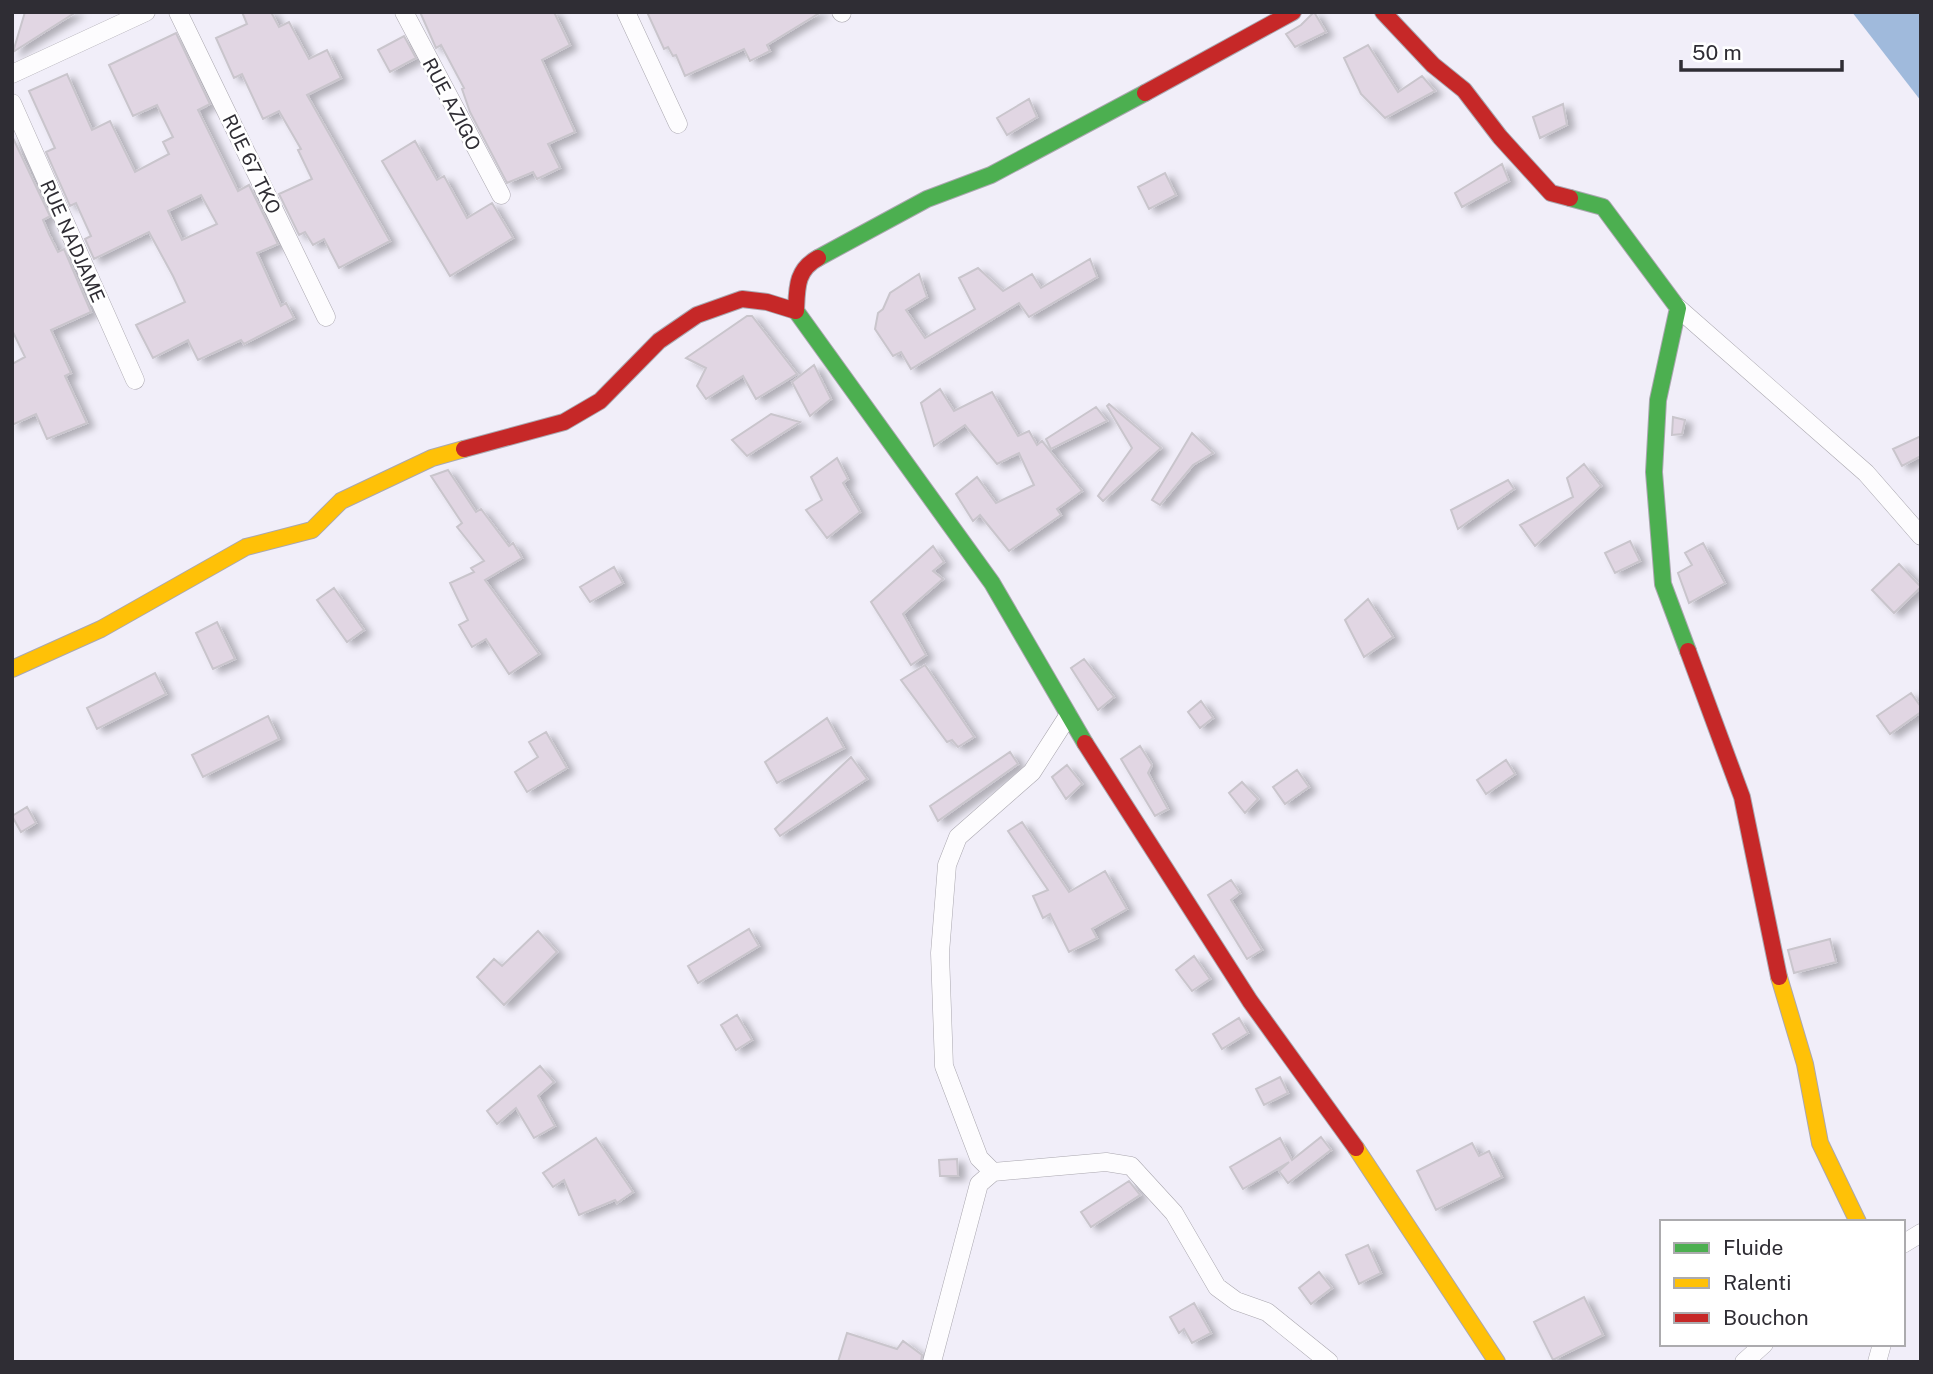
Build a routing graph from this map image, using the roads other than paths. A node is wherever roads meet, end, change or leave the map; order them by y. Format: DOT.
graph roads {
  1 [pos="178,12"];
  2 [pos="404,12"];
  3 [pos="625,12"];
  4 [pos="1293,12"];
  5 [pos="1383,12"];
  6 [pos="142,13"];
  7 [pos="12,74"];
  8 [pos="12,103"];
  9 [pos="678,124"];
  10 [pos="501,195"];
  11 [pos="1678,308"];
  12 [pos="796,311"];
  13 [pos="326,317"];
  14 [pos="135,380"];
  15 [pos="1921,536"];
  16 [pos="12,669"];
  17 [pos="1068,716"];
  18 [pos="993,1172"];
  19 [pos="1857,1220"];
  20 [pos="1921,1233"];
  21 [pos="1905,1243"];
  22 [pos="1762,1346"];
  23 [pos="932,1362"];
  24 [pos="1329,1362"];
  25 [pos="1497,1362"];
  26 [pos="1744,1362"];
  1 -- 13 [label="street, RUE 67 TKO"];
  2 -- 10 [label="street, RUE AZIGO"];
  3 -- 9 [label="street"];
  4 -- 12 [label="street"];
  5 -- 11 [label="street"];
  6 -- 7 [label="street"];
  8 -- 14 [label="street, RUE NADJAME"];
  11 -- 15 [label="street"];
  11 -- 19 [label="street"];
  12 -- 16 [label="street"];
  12 -- 17 [label="street"];
  17 -- 18 [label="street"];
  17 -- 25 [label="street"];
  18 -- 23 [label="street"];
  18 -- 24 [label="street"];
  20 -- 21 [label="street"];
  22 -- 26 [label="street"];
}
